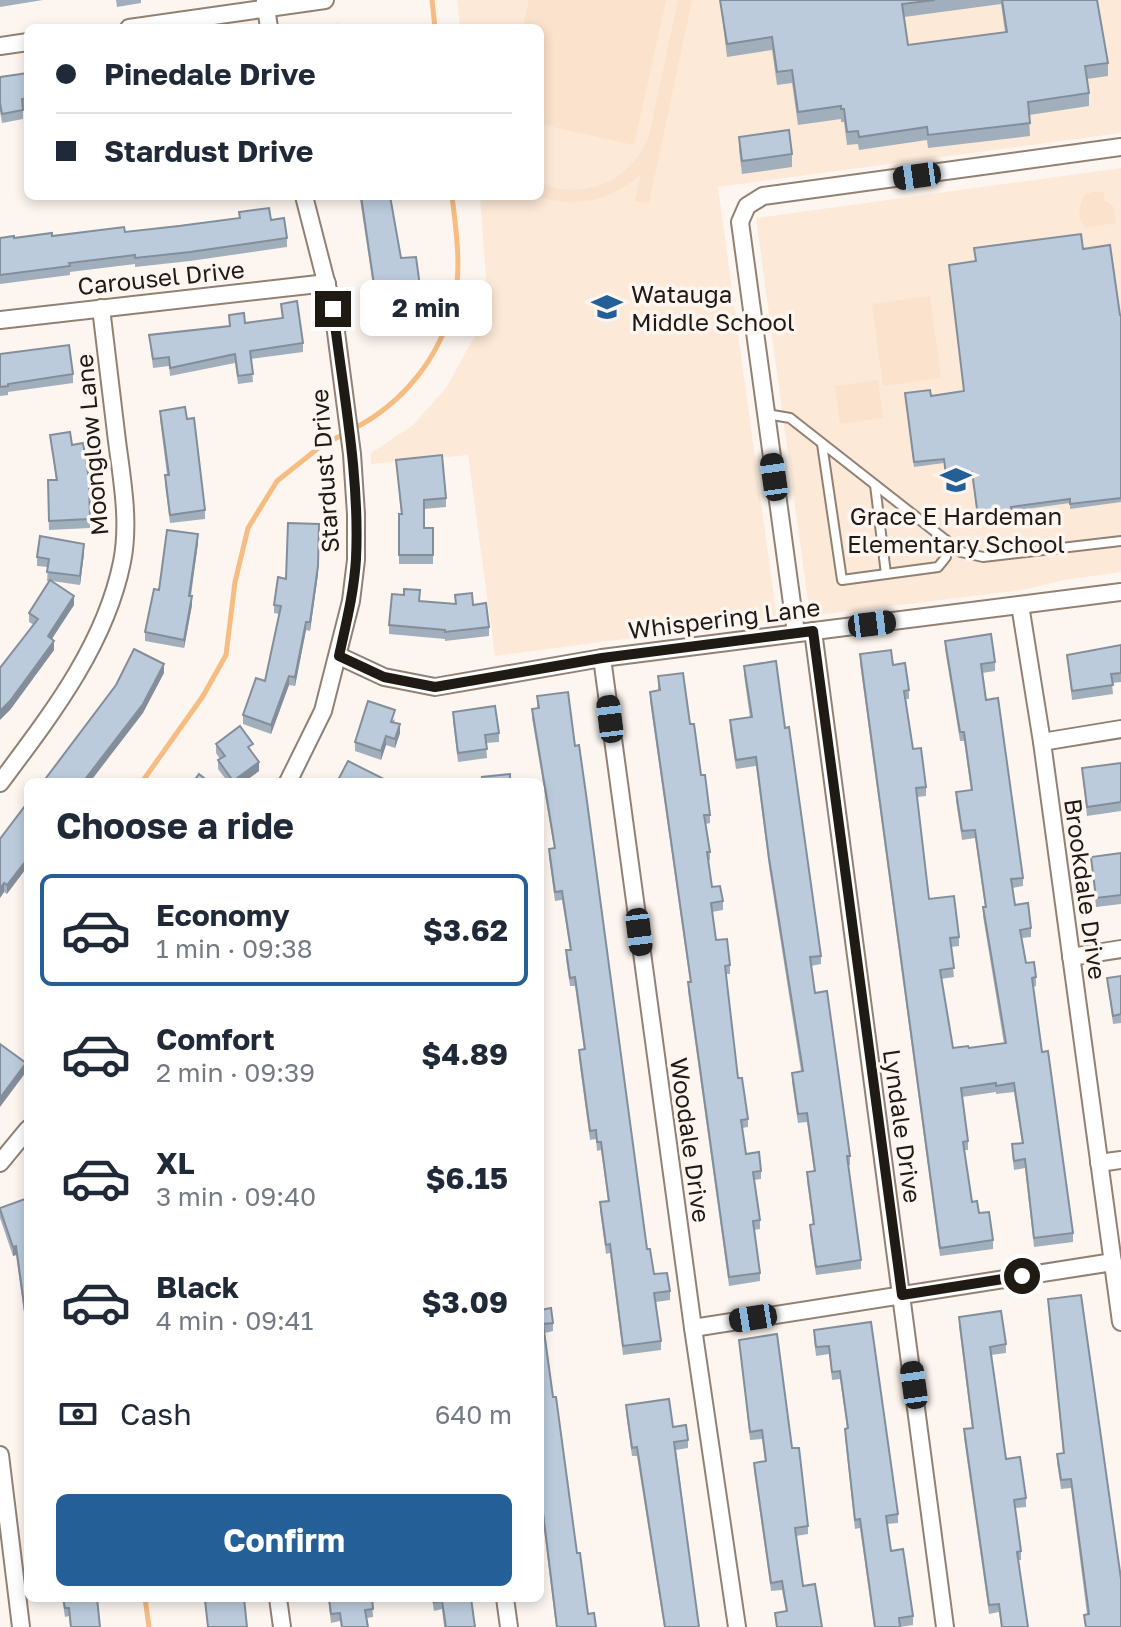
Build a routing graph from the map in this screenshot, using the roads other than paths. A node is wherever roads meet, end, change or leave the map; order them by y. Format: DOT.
graph roads {
  1 [pos="325,0"];
  2 [pos="266,4"];
  3 [pos="152,24"];
  4 [pos="268,24"];
  5 [pos="24,43"];
  6 [pos="0,46"];
  7 [pos="1121,147"];
  8 [pos="305,200"];
  9 [pos="327,283"];
  10 [pos="101,308"];
  11 [pos="0,320"];
  12 [pos="766,414"];
  13 [pos="822,443"];
  14 [pos="875,485"];
  15 [pos="946,540"];
  16 [pos="1121,541"];
  17 [pos="886,574"];
  18 [pos="1121,592"];
  19 [pos="1020,605"];
  20 [pos="804,632"];
  21 [pos="339,656"];
  22 [pos="602,658"];
  23 [pos="1121,729"];
  24 [pos="1042,742"];
  25 [pos="290,778"];
  26 [pos="0,783"];
  27 [pos="1121,949"];
  28 [pos="1071,957"];
  29 [pos="24,1134"];
  30 [pos="1121,1160"];
  31 [pos="0,1163"];
  32 [pos="1099,1163"];
  33 [pos="1113,1262"];
  34 [pos="902,1295"];
  35 [pos="1121,1322"];
  36 [pos="693,1328"];
  37 [pos="0,1455"];
  38 [pos="279,1602"];
  39 [pos="506,1602"];
  40 [pos="21,1627"];
  41 [pos="282,1627"];
  42 [pos="509,1627"];
  43 [pos="737,1627"];
  44 [pos="945,1627"];
  1 -- 2 [label="street"];
  2 -- 3 [label="street"];
  2 -- 4 [label="street"];
  5 -- 6 [label="street"];
  7 -- 12 [label="street, Lyndale Drive"];
  8 -- 9 [label="street, Stardust Drive"];
  9 -- 10 [label="street, Carousel Drive"];
  9 -- 21 [label="street, Stardust Drive"];
  10 -- 11 [label="street, Carousel Drive"];
  10 -- 26 [label="street, Moonglow Lane"];
  12 -- 13 [label="lane"];
  12 -- 20 [label="street, Lyndale Drive"];
  13 -- 14 [label="lane"];
  13 -- 17 [label="lane"];
  14 -- 15 [label="lane"];
  14 -- 17 [label="lane"];
  15 -- 16 [label="lane"];
  15 -- 17 [label="lane"];
  18 -- 19 [label="street, Whispering Lane"];
  19 -- 20 [label="street, Whispering Lane"];
  19 -- 24 [label="street, Brookdale Drive"];
  20 -- 22 [label="street, Whispering Lane"];
  20 -- 34 [label="street, Lyndale Drive"];
  21 -- 22 [label="street, Whispering Lane"];
  21 -- 25 [label="street, Stardust Drive"];
  22 -- 36 [label="street, Woodale Drive"];
  23 -- 24 [label="street"];
  24 -- 28 [label="street, Brookdale Drive"];
  27 -- 28 [label="street"];
  28 -- 32 [label="street, Brookdale Drive"];
  29 -- 31 [label="street"];
  30 -- 32 [label="street"];
  32 -- 33 [label="street, Brookdale Drive"];
  33 -- 34 [label="street"];
  33 -- 35 [label="street, Brookdale Drive"];
  34 -- 36 [label="street"];
  34 -- 44 [label="street, Lyndale Drive"];
  36 -- 43 [label="street, Woodale Drive"];
  37 -- 40 [label="street"];
  38 -- 41 [label="street"];
  39 -- 42 [label="street"];
}
